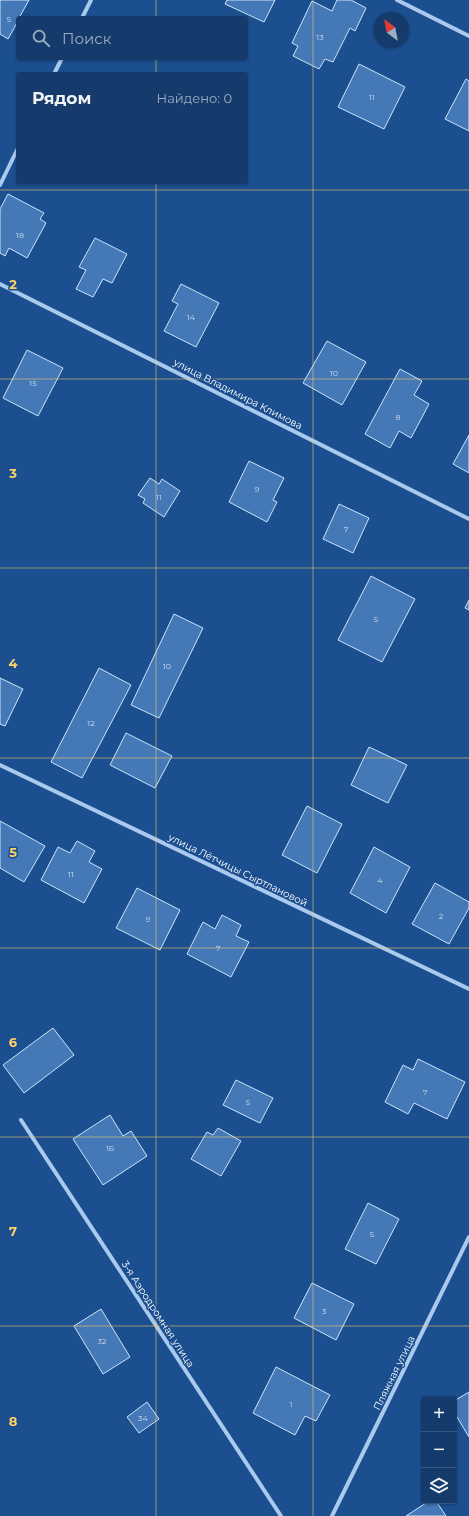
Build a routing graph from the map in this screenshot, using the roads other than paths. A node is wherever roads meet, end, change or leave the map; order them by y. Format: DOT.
graph roads {
  1 [pos="91,0"];
  2 [pos="397,0"];
  3 [pos="83,16"];
  4 [pos="469,36"];
  5 [pos="61,60"];
  6 [pos="55,72"];
  7 [pos="16,152"];
  8 [pos="0,185"];
  9 [pos="0,284"];
  10 [pos="469,519"];
  11 [pos="0,765"];
  12 [pos="469,989"];
  13 [pos="21,1120"];
  14 [pos="469,1237"];
  15 [pos="281,1516"];
  16 [pos="332,1516"];
  1 -- 3 [label="street"];
  2 -- 4 [label="street"];
  5 -- 6 [label="street"];
  7 -- 8 [label="street"];
  9 -- 10 [label="street, улица Владимира Климова"];
  11 -- 12 [label="street, улица Лётчицы Сыртлановой"];
  13 -- 15 [label="street, 3-я Аэродромная улица"];
  14 -- 16 [label="street, Пляжная улица"];
}
